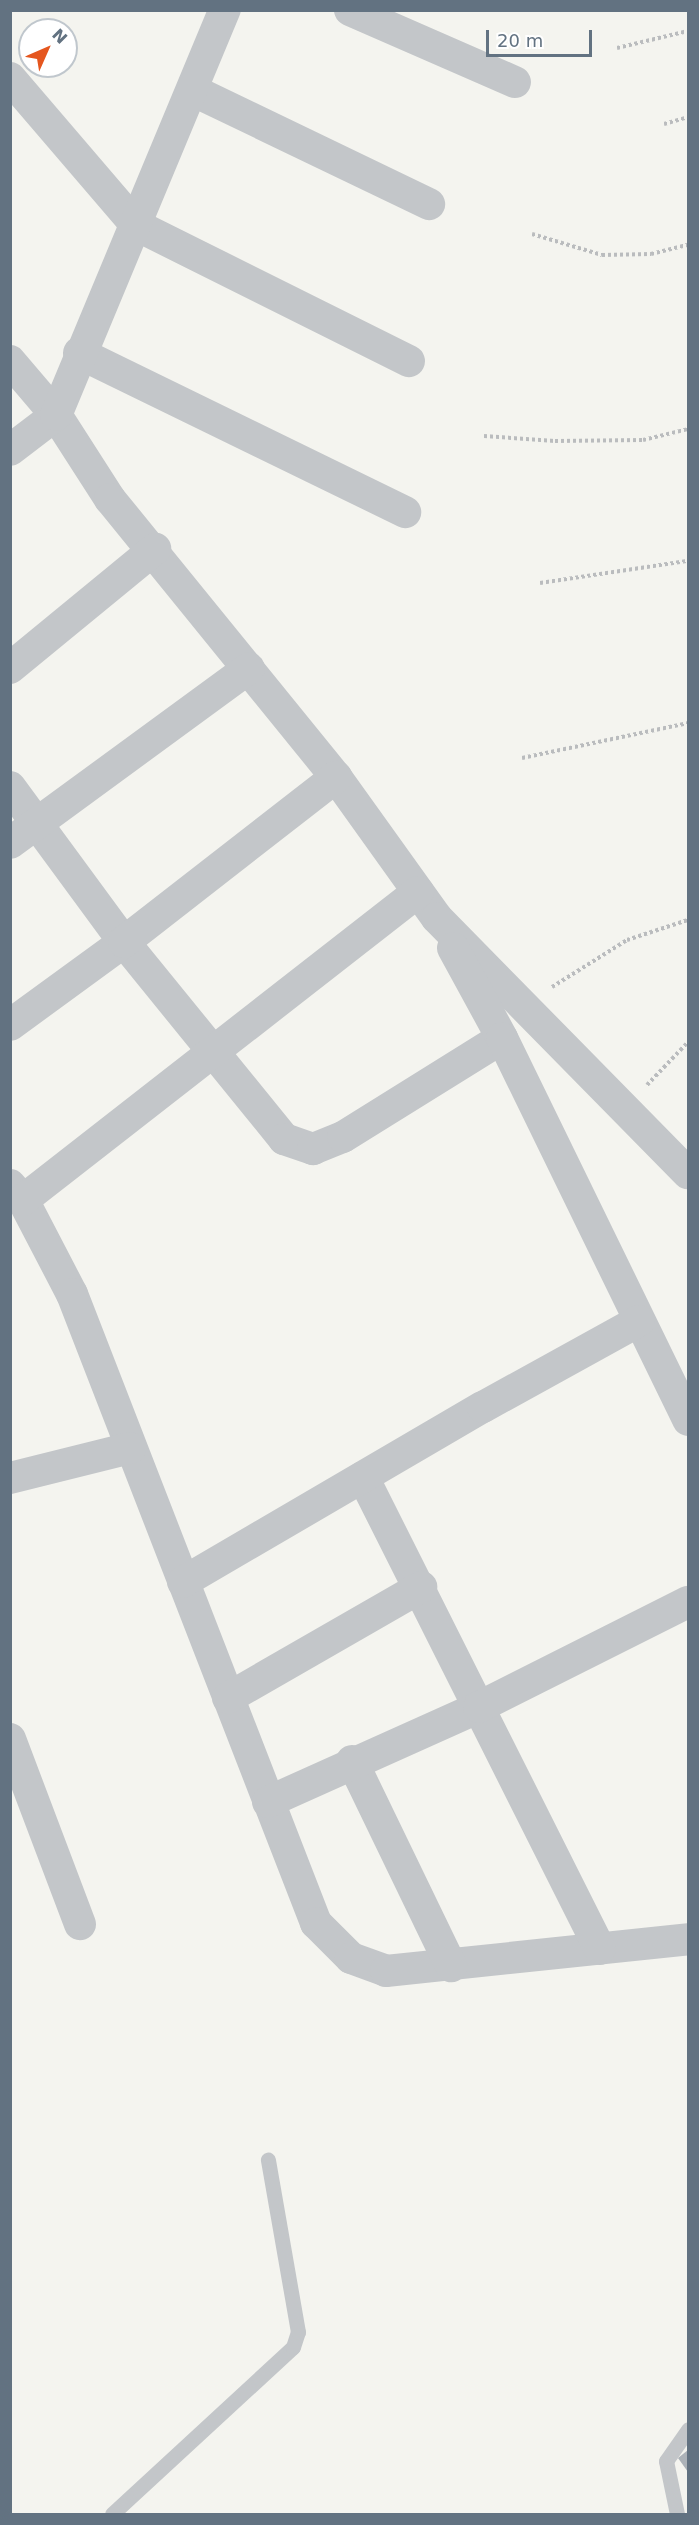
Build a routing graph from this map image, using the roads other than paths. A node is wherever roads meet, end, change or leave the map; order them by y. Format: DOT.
graph roads {
  1 [pos="225,10"];
  2 [pos="350,10"];
  3 [pos="10,78"];
  4 [pos="514,82"];
  5 [pos="194,91"];
  6 [pos="429,204"];
  7 [pos="136,225"];
  8 [pos="79,353"];
  9 [pos="10,361"];
  10 [pos="409,362"];
  11 [pos="56,415"];
  12 [pos="10,450"];
  13 [pos="405,512"];
  14 [pos="155,549"];
  15 [pos="10,668"];
  16 [pos="249,668"];
  17 [pos="336,777"];
  18 [pos="10,787"];
  19 [pos="36,824"];
  20 [pos="10,843"];
  21 [pos="418,892"];
  22 [pos="437,918"];
  23 [pos="124,942"];
  24 [pos="10,1025"];
  25 [pos="502,1038"];
  26 [pos="211,1052"];
  27 [pos="688,1173"];
  28 [pos="17,1193"];
  29 [pos="639,1321"];
  30 [pos="688,1420"];
  31 [pos="130,1448"];
  32 [pos="363,1477"];
  33 [pos="10,1478"];
  34 [pos="183,1582"];
  35 [pos="421,1587"];
  36 [pos="688,1602"];
  37 [pos="228,1698"];
  38 [pos="479,1707"];
  39 [pos="10,1739"];
  40 [pos="352,1761"];
  41 [pos="268,1802"];
  42 [pos="80,1924"];
  43 [pos="688,1939"];
  44 [pos="600,1948"];
  45 [pos="451,1966"];
  46 [pos="268,2160"];
  47 [pos="688,2429"];
  48 [pos="112,2514"];
  49 [pos="678,2514"];
  1 -- 5 [label="street"];
  2 -- 4 [label="street"];
  3 -- 7 [label="street"];
  5 -- 6 [label="street"];
  5 -- 7 [label="street"];
  7 -- 8 [label="street"];
  7 -- 10 [label="street"];
  8 -- 11 [label="street"];
  8 -- 13 [label="street"];
  9 -- 11 [label="street"];
  11 -- 12 [label="street"];
  11 -- 14 [label="street"];
  14 -- 15 [label="street"];
  14 -- 16 [label="street"];
  16 -- 17 [label="street"];
  16 -- 19 [label="street"];
  17 -- 21 [label="street"];
  17 -- 23 [label="street"];
  18 -- 19 [label="street"];
  19 -- 20 [label="street"];
  19 -- 23 [label="street"];
  21 -- 22 [label="street"];
  21 -- 26 [label="street"];
  22 -- 25 [label="street"];
  22 -- 27 [label="street"];
  23 -- 24 [label="street"];
  23 -- 26 [label="street"];
  25 -- 26 [label="street"];
  25 -- 29 [label="street"];
  26 -- 28 [label="street"];
  28 -- 31 [label="street"];
  29 -- 30 [label="street"];
  29 -- 32 [label="street"];
  31 -- 33 [label="street"];
  31 -- 34 [label="street"];
  32 -- 34 [label="street"];
  32 -- 35 [label="street"];
  34 -- 37 [label="street"];
  35 -- 37 [label="street"];
  35 -- 38 [label="street"];
  36 -- 38 [label="street"];
  37 -- 41 [label="street"];
  38 -- 40 [label="street"];
  38 -- 44 [label="street"];
  39 -- 42 [label="street"];
  40 -- 41 [label="street"];
  40 -- 45 [label="street"];
  41 -- 45 [label="street"];
  43 -- 44 [label="street"];
  44 -- 45 [label="street"];
  46 -- 48 [label="lane"];
  47 -- 49 [label="lane"];
}
